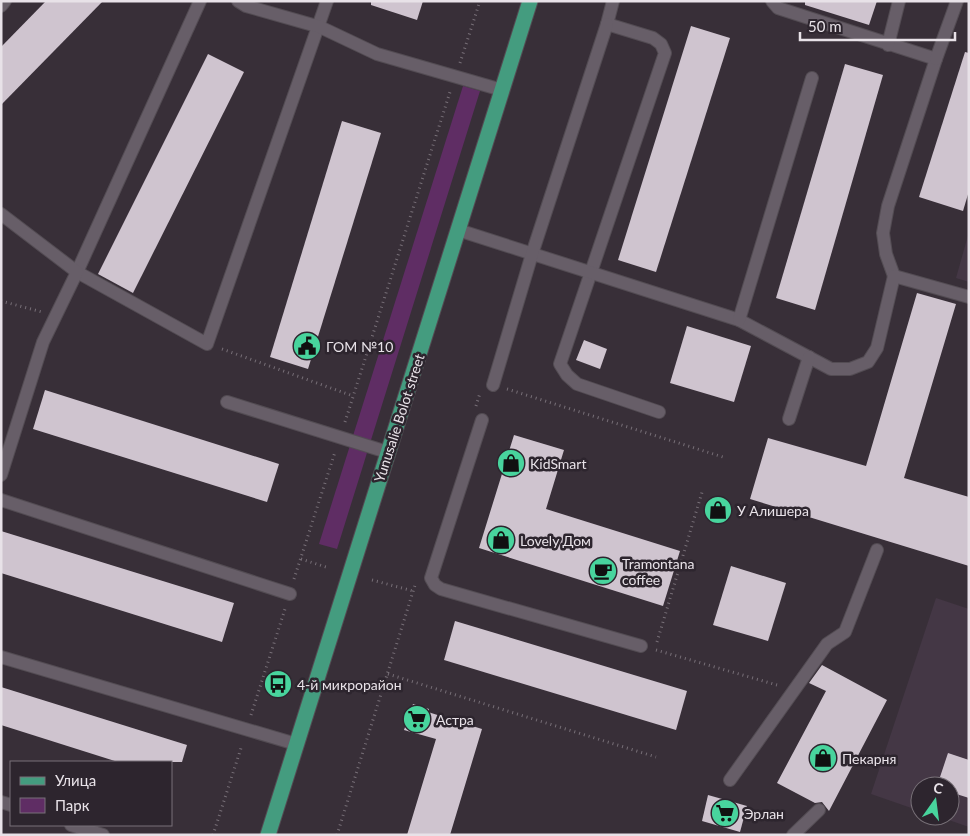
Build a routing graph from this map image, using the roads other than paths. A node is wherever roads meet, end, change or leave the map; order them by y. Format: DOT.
graph roads {
  1 [pos="5,1"];
  2 [pos="200,1"];
  3 [pos="238,1"];
  4 [pos="328,1"];
  5 [pos="530,1"];
  6 [pos="614,1"];
  7 [pos="772,1"];
  8 [pos="899,1"];
  9 [pos="956,1"];
  10 [pos="1,6"];
  11 [pos="606,24"];
  12 [pos="320,27"];
  13 [pos="888,45"];
  14 [pos="936,59"];
  15 [pos="812,78"];
  16 [pos="502,90"];
  17 [pos="1,214"];
  18 [pos="458,230"];
  19 [pos="532,254"];
  20 [pos="77,272"];
  21 [pos="590,273"];
  22 [pos="894,276"];
  23 [pos="969,297"];
  24 [pos="739,320"];
  25 [pos="809,357"];
  26 [pos="492,385"];
  27 [pos="227,402"];
  28 [pos="659,412"];
  29 [pos="789,419"];
  30 [pos="482,420"];
  31 [pos="387,452"];
  32 [pos="1,475"];
  33 [pos="1,500"];
  34 [pos="877,550"];
  35 [pos="290,594"];
  36 [pos="641,646"];
  37 [pos="1,657"];
  38 [pos="296,744"];
  39 [pos="730,780"];
  40 [pos="819,810"];
  41 [pos="74,826"];
  42 [pos="102,835"];
  43 [pos="268,835"];
  44 [pos="793,835"];
  1 -- 10 [label="lane"];
  2 -- 20 [label="lane"];
  3 -- 12 [label="lane"];
  4 -- 12 [label="lane"];
  5 -- 16 [label="main road, Yunusalie Bolot street"];
  6 -- 11 [label="lane"];
  7 -- 13 [label="lane"];
  8 -- 13 [label="lane"];
  9 -- 14 [label="lane"];
  11 -- 19 [label="lane"];
  11 -- 21 [label="lane"];
  12 -- 16 [label="lane"];
  12 -- 20 [label="lane"];
  13 -- 14 [label="lane"];
  14 -- 22 [label="lane"];
  15 -- 24 [label="lane"];
  16 -- 18 [label="main road, Yunusalie Bolot street"];
  17 -- 20 [label="lane"];
  18 -- 19 [label="lane"];
  18 -- 31 [label="main road, Yunusalie Bolot street"];
  19 -- 21 [label="lane"];
  19 -- 26 [label="lane"];
  20 -- 32 [label="lane"];
  21 -- 24 [label="lane"];
  21 -- 28 [label="lane"];
  22 -- 23 [label="lane"];
  22 -- 25 [label="lane"];
  24 -- 25 [label="lane"];
  25 -- 29 [label="lane"];
  27 -- 31 [label="lane"];
  30 -- 36 [label="lane"];
  31 -- 38 [label="main road, Yunusalie Bolot street"];
  33 -- 35 [label="lane"];
  34 -- 39 [label="lane"];
  37 -- 38 [label="lane"];
  38 -- 43 [label="main road, Yunusalie Bolot street"];
  40 -- 44 [label="lane"];
  41 -- 42 [label="lane"];
}
